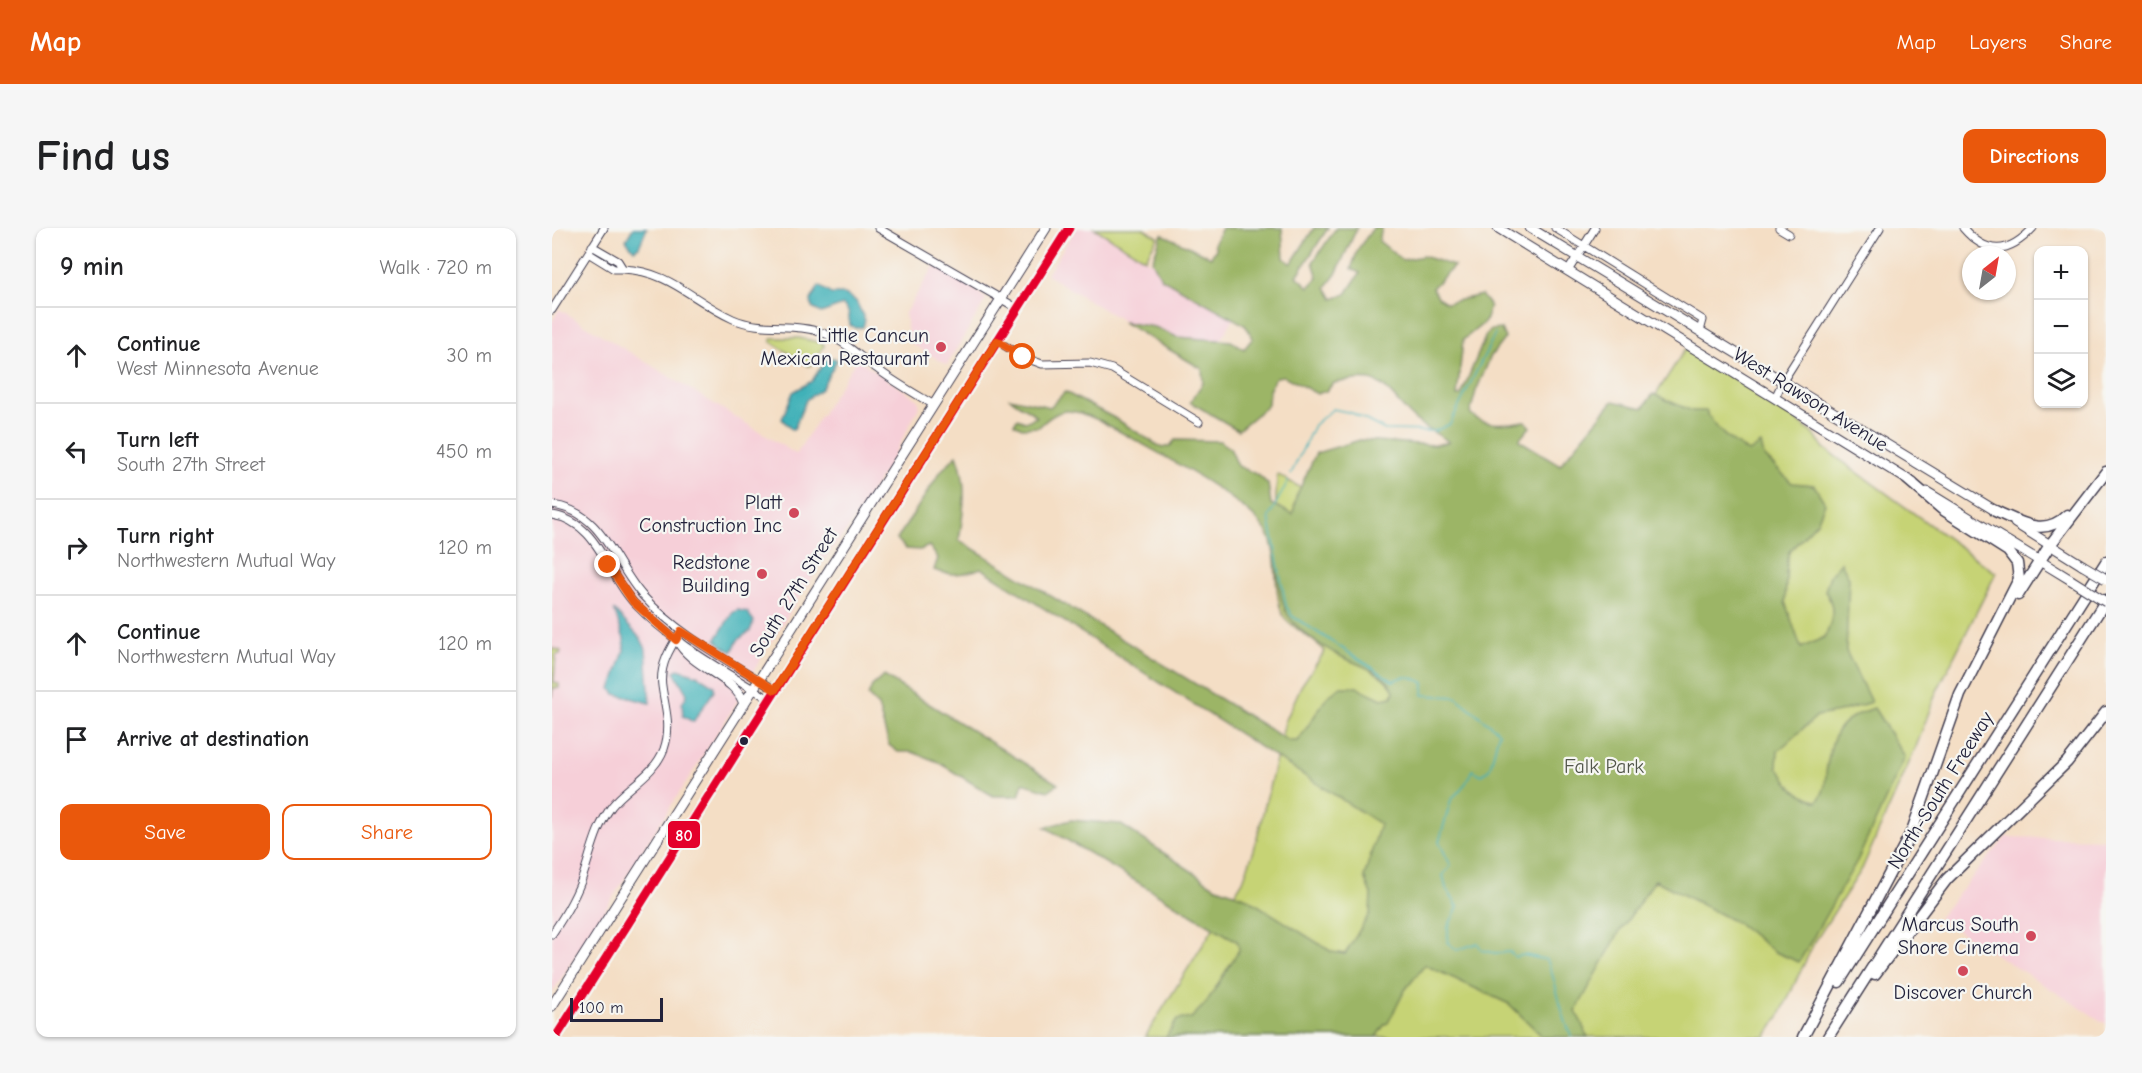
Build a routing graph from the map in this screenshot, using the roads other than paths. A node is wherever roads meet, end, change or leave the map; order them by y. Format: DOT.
graph roads {
  1 [pos="604,228"];
  2 [pos="878,228"];
  3 [pos="1046,228"];
  4 [pos="1069,228"];
  5 [pos="1498,228"];
  6 [pos="1530,228"];
  7 [pos="1555,228"];
  8 [pos="1595,228"];
  9 [pos="1779,228"];
  10 [pos="1880,228"];
  11 [pos="1963,228"];
  12 [pos="2033,228"];
  13 [pos="1789,234"];
  14 [pos="592,246"];
  15 [pos="1584,246"];
  16 [pos="588,254"];
  17 [pos="1577,256"];
  18 [pos="623,269"];
  19 [pos="1568,271"];
  20 [pos="1001,299"];
  21 [pos="1017,308"];
  22 [pos="552,310"];
  23 [pos="1700,331"];
  24 [pos="997,341"];
  25 [pos="1783,381"];
  26 [pos="1775,398"];
  27 [pos="934,405"];
  28 [pos="1199,422"];
  29 [pos="2106,472"];
  30 [pos="1907,479"];
  31 [pos="2094,487"];
  32 [pos="552,505"];
  33 [pos="1995,511"];
  34 [pos="552,515"];
  35 [pos="2050,545"];
  36 [pos="2040,561"];
  37 [pos="2106,562"];
  38 [pos="2106,579"];
  39 [pos="2106,601"];
  40 [pos="681,631"];
  41 [pos="1993,633"];
  42 [pos="677,641"];
  43 [pos="759,680"];
  44 [pos="753,689"];
  45 [pos="775,690"];
  46 [pos="769,699"];
  47 [pos="744,705"];
  48 [pos="2106,712"];
  49 [pos="552,934"];
  50 [pos="552,1006"];
  51 [pos="556,1037"];
  52 [pos="1804,1037"];
  53 [pos="1828,1037"];
  1 -- 14 [label="street"];
  2 -- 20 [label="street"];
  3 -- 20 [label="main road, South 27th Street"];
  4 -- 21 [label="main road, South 27th Street"];
  5 -- 19 [label="main road, West Rawson Avenue"];
  6 -- 17 [label="main road, West Rawson Avenue"];
  7 -- 15 [label="street"];
  8 -- 15 [label="street"];
  9 -- 13 [label="street"];
  10 -- 25 [label="street"];
  11 -- 12 [label="street"];
  14 -- 16 [label="street"];
  14 -- 18 [label="street"];
  15 -- 17 [label="street"];
  15 -- 23 [label="street"];
  16 -- 18 [label="street"];
  16 -- 22 [label="street"];
  17 -- 19 [label="street"];
  17 -- 23 [label="main road, West Rawson Avenue"];
  18 -- 27 [label="street"];
  19 -- 26 [label="main road, West Rawson Avenue"];
  20 -- 21 [label="street"];
  20 -- 27 [label="main road, South 27th Street"];
  21 -- 24 [label="main road, South 27th Street"];
  23 -- 25 [label="main road, West Rawson Avenue"];
  24 -- 28 [label="street"];
  24 -- 45 [label="main road, South 27th Street"];
  25 -- 26 [label="street"];
  25 -- 33 [label="main road, West Rawson Avenue"];
  26 -- 30 [label="main road, West Rawson Avenue"];
  27 -- 43 [label="main road, South 27th Street"];
  29 -- 31 [label="highway"];
  30 -- 36 [label="main road, West Rawson Avenue"];
  30 -- 41 [label="highway"];
  31 -- 33 [label="highway"];
  31 -- 35 [label="highway"];
  32 -- 40 [label="street"];
  33 -- 35 [label="main road, West Rawson Avenue"];
  34 -- 42 [label="street"];
  35 -- 36 [label="highway"];
  35 -- 38 [label="main road, West Rawson Avenue, bridge"];
  36 -- 39 [label="main road, West Rawson Avenue, bridge"];
  36 -- 41 [label="highway"];
  37 -- 52 [label="highway, North-South Freeway"];
  39 -- 53 [label="highway, North-South Freeway"];
  40 -- 42 [label="street"];
  40 -- 43 [label="street"];
  41 -- 52 [label="highway"];
  42 -- 44 [label="street"];
  42 -- 47 [label="main road"];
  42 -- 49 [label="street"];
  43 -- 44 [label="main road, South 27th Street"];
  43 -- 45 [label="street"];
  44 -- 46 [label="street"];
  44 -- 47 [label="main road, South 27th Street"];
  45 -- 46 [label="main road, South 27th Street"];
  46 -- 51 [label="main road, South 27th Street"];
  47 -- 50 [label="main road, South 27th Street"];
  48 -- 53 [label="highway"];
}
